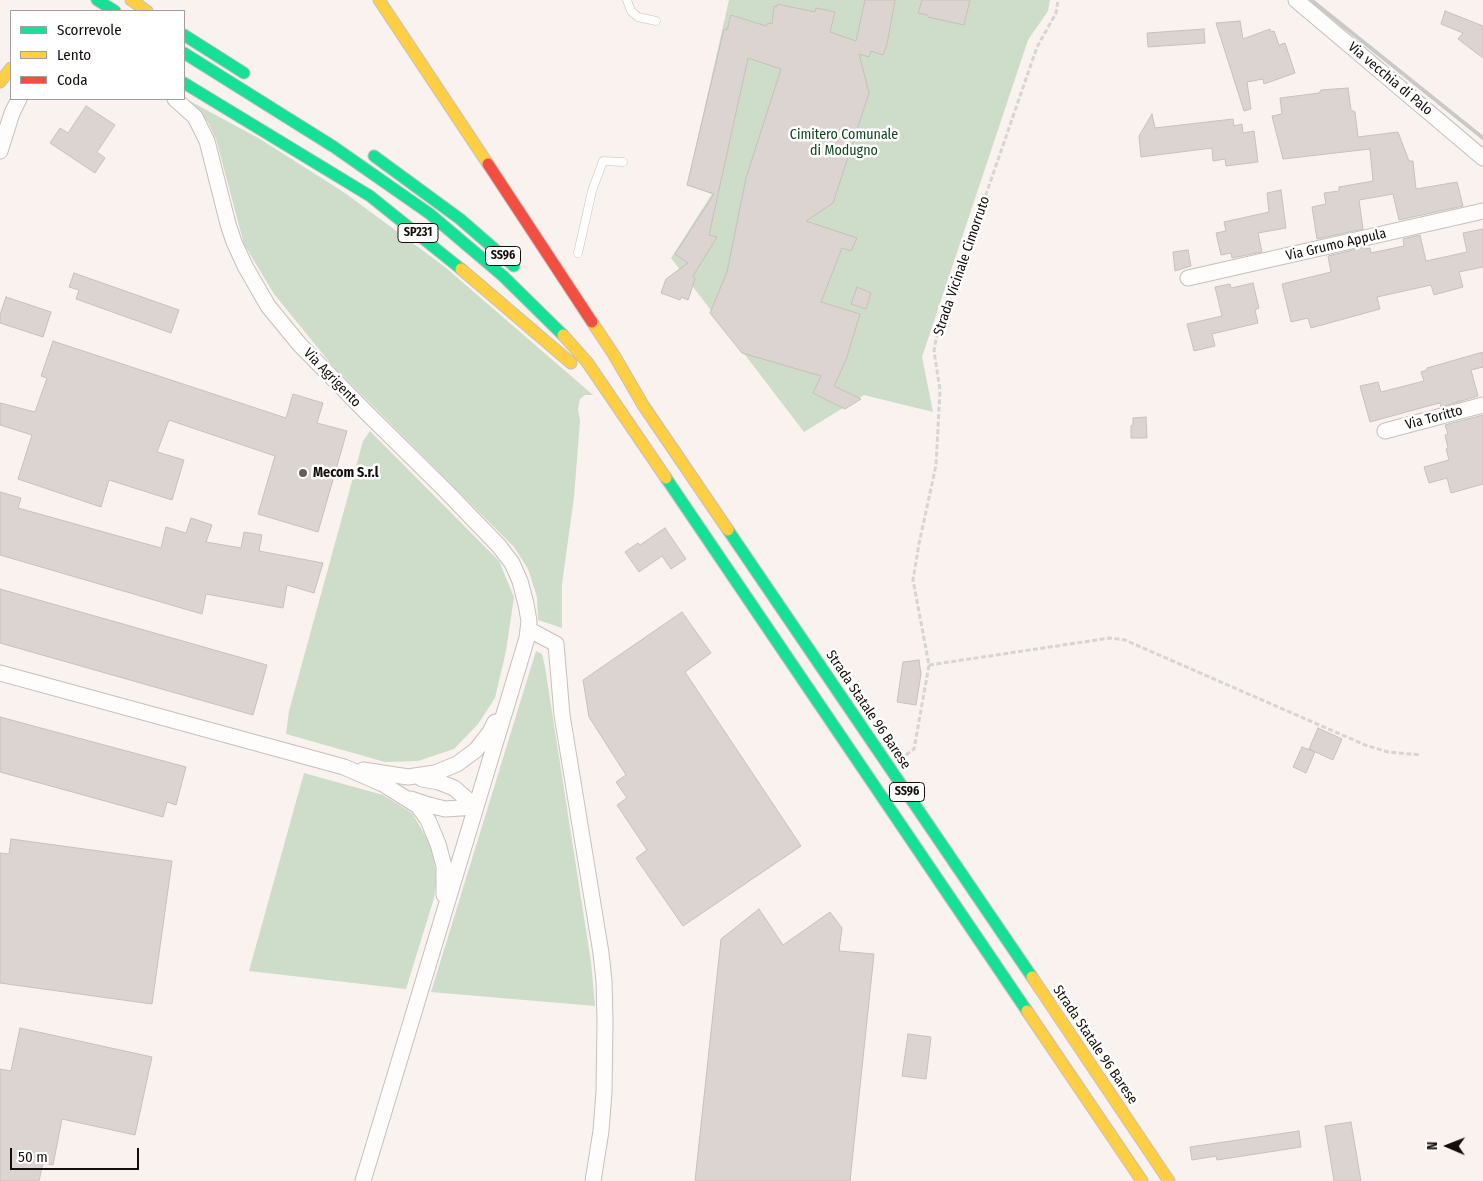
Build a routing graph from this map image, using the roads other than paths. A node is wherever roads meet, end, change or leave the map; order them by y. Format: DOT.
graph roads {
  1 [pos="97,0"];
  2 [pos="131,0"];
  3 [pos="380,0"];
  4 [pos="391,0"];
  5 [pos="627,0"];
  6 [pos="1296,0"];
  7 [pos="114,10"];
  8 [pos="146,10"];
  9 [pos="656,21"];
  10 [pos="185,35"];
  11 [pos="185,55"];
  12 [pos="10,69"];
  13 [pos="258,81"];
  14 [pos="0,82"];
  15 [pos="185,83"];
  16 [pos="18,100"];
  17 [pos="176,100"];
  18 [pos="452,110"];
  19 [pos="363,149"];
  20 [pos="0,151"];
  21 [pos="1483,158"];
  22 [pos="623,162"];
  23 [pos="1483,211"];
  24 [pos="578,253"];
  25 [pos="522,274"];
  26 [pos="1188,278"];
  27 [pos="607,365"];
  28 [pos="643,405"];
  29 [pos="1483,405"];
  30 [pos="625,420"];
  31 [pos="1385,431"];
  32 [pos="528,629"];
  33 [pos="0,673"];
  34 [pos="510,691"];
  35 [pos="344,767"];
  36 [pos="408,777"];
  37 [pos="403,795"];
  38 [pos="476,808"];
  39 [pos="444,917"];
  40 [pos="363,1181"];
  41 [pos="593,1181"];
  42 [pos="1142,1181"];
  43 [pos="1168,1181"];
  1 -- 7 [label="main road"];
  2 -- 8 [label="main road"];
  3 -- 18 [label="main road, SS96"];
  4 -- 18 [label="main road"];
  5 -- 9 [label="lane"];
  6 -- 21 [label="street, Via vecchia di Palo"];
  10 -- 13 [label="main road"];
  11 -- 30 [label="main road, SS96"];
  12 -- 14 [label="main road"];
  15 -- 30 [label="main road, SP231"];
  16 -- 20 [label="street"];
  17 -- 32 [label="street, Via Agrigento"];
  18 -- 28 [label="main road, SS96"];
  19 -- 25 [label="main road, SS96"];
  22 -- 24 [label="lane"];
  23 -- 26 [label="street, Via Grumo Appula"];
  27 -- 28 [label="main road, SS96"];
  28 -- 43 [label="main road, Strada Statale 96 Barese / SS96"];
  29 -- 31 [label="street, Via Toritto"];
  30 -- 42 [label="main road, SS96"];
  32 -- 34 [label="street, Via Agrigento"];
  32 -- 41 [label="street"];
  33 -- 35 [label="street"];
  34 -- 36 [label="street"];
  34 -- 38 [label="street"];
  35 -- 36 [label="street"];
  35 -- 37 [label="street"];
  36 -- 38 [label="street"];
  37 -- 38 [label="street"];
  37 -- 39 [label="street"];
  38 -- 39 [label="street"];
  39 -- 40 [label="street"];
}
